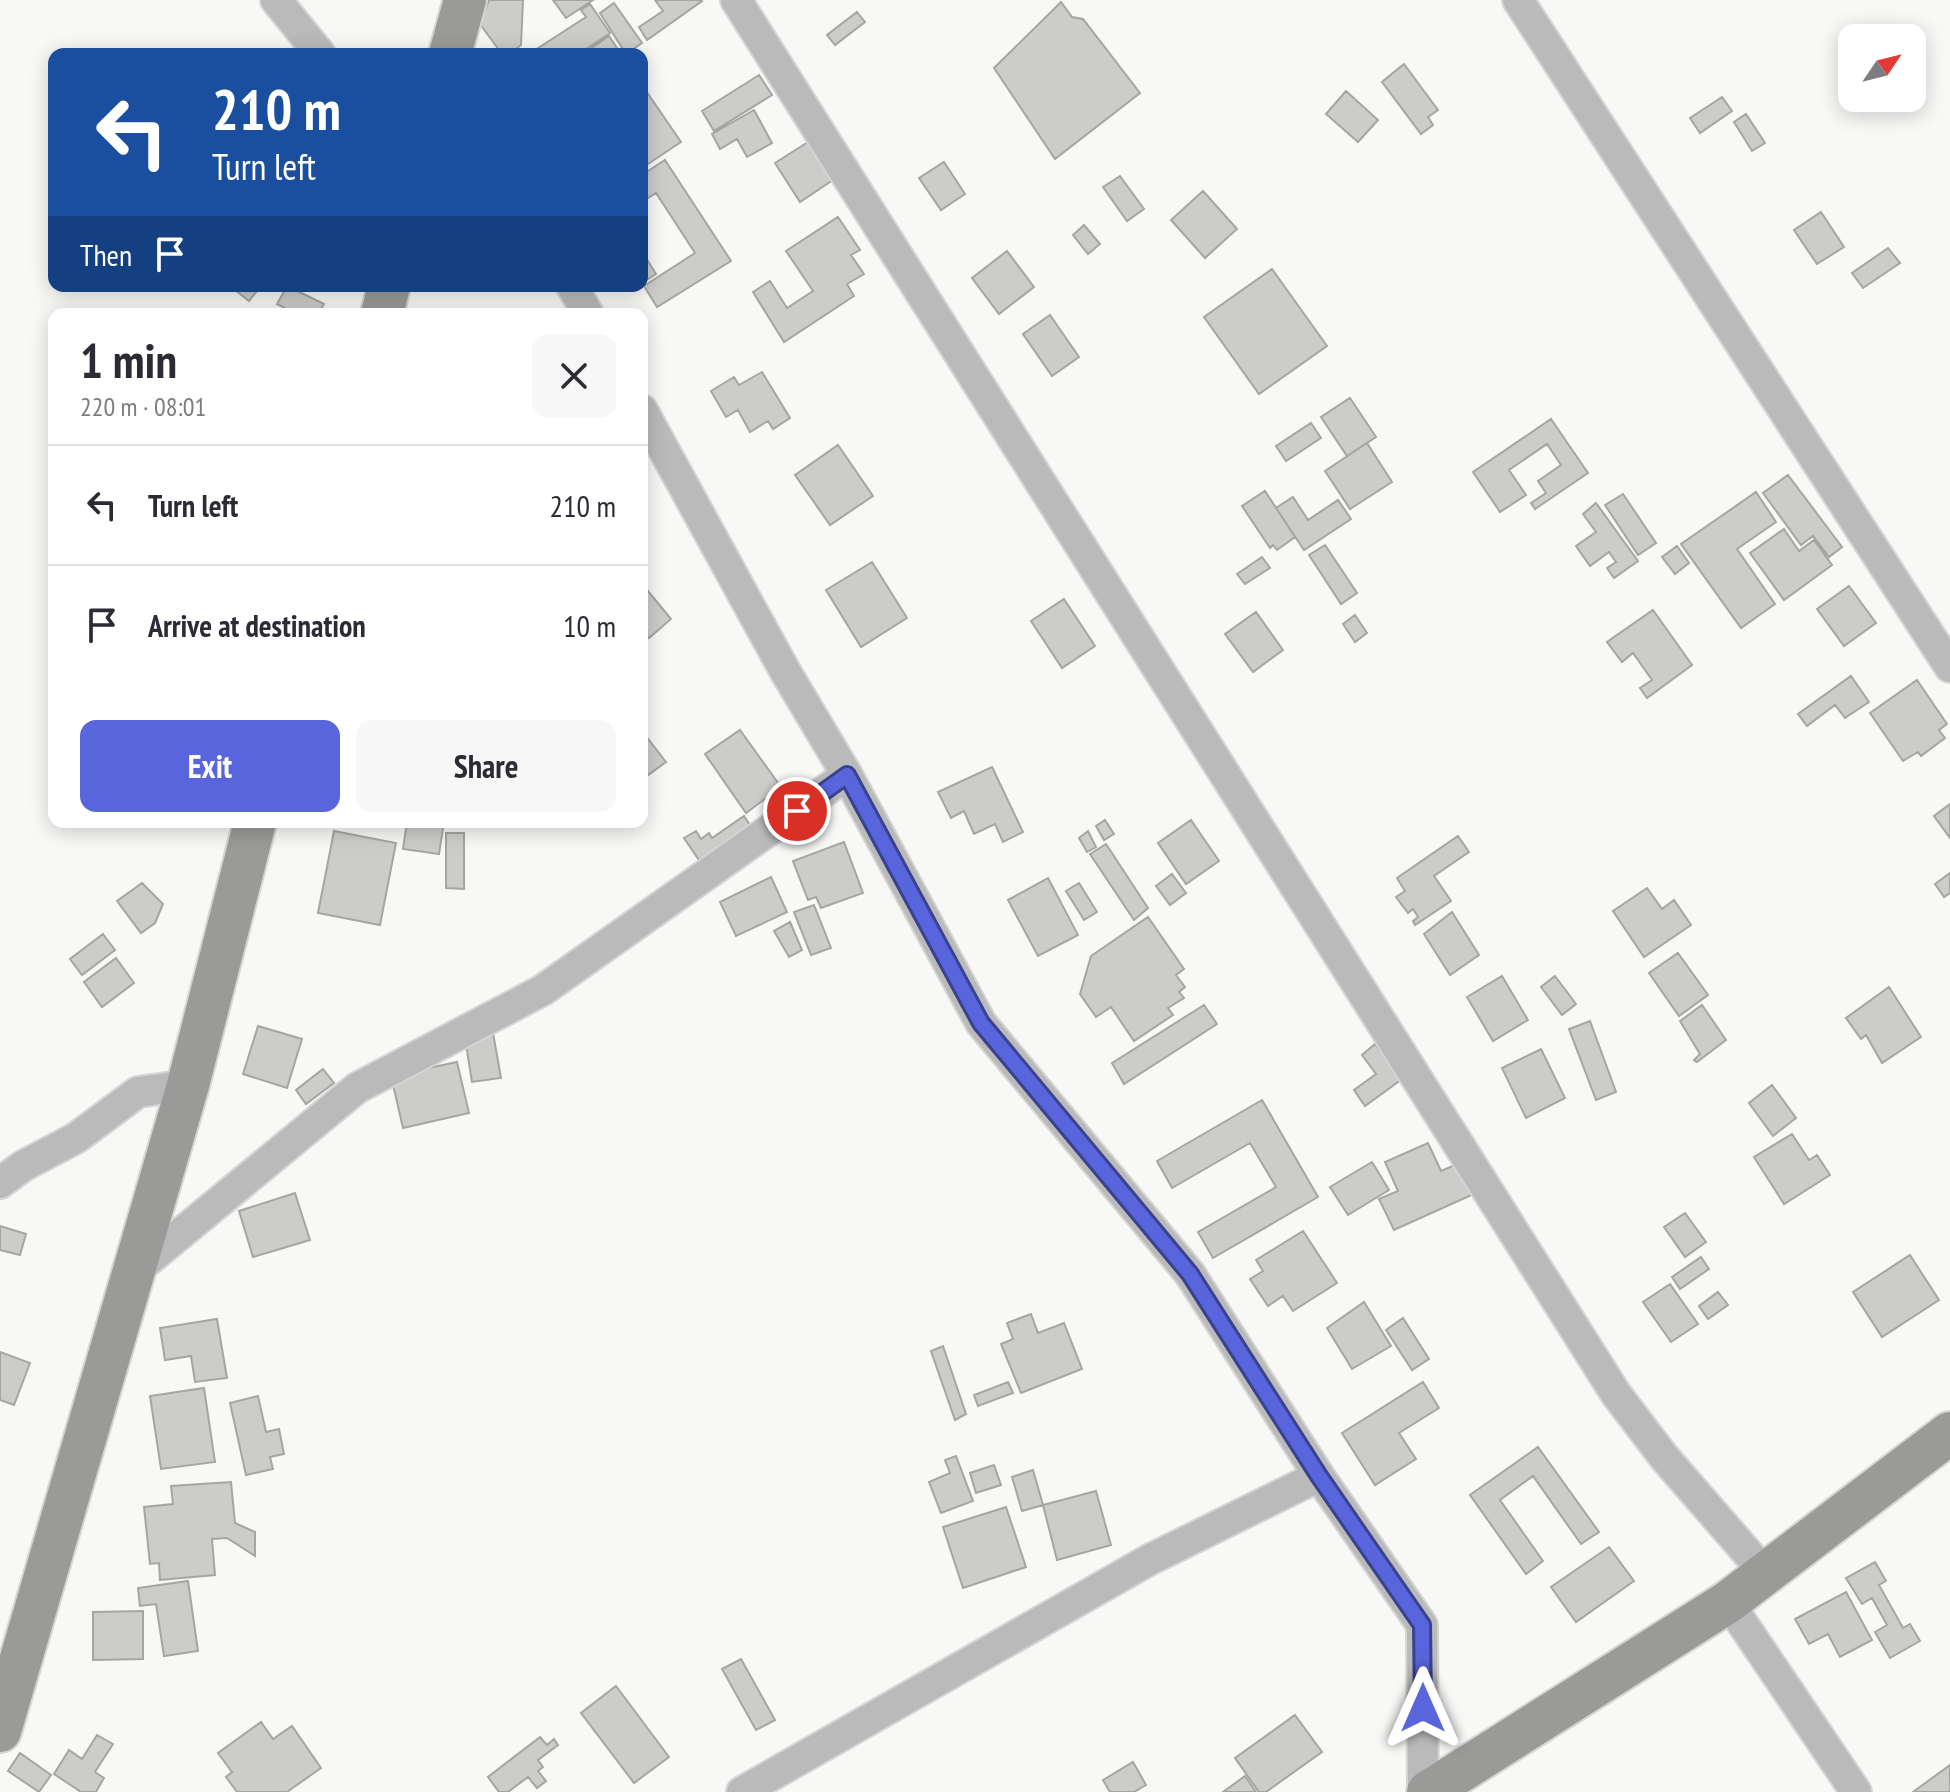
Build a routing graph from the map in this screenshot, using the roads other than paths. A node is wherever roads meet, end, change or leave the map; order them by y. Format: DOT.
graph roads {
  1 [pos="276,0"];
  2 [pos="465,0"];
  3 [pos="736,0"];
  4 [pos="1518,0"];
  5 [pos="315,48"];
  6 [pos="452,48"];
  7 [pos="648,421"];
  8 [pos="1950,667"];
  9 [pos="847,775"];
  10 [pos="253,828"];
  11 [pos="188,1085"];
  12 [pos="0,1183"];
  13 [pos="134,1272"];
  14 [pos="1950,1433"];
  15 [pos="1319,1476"];
  16 [pos="1765,1573"];
  17 [pos="1728,1602"];
  18 [pos="0,1731"];
  19 [pos="742,1792"];
  20 [pos="1425,1792"];
  21 [pos="1856,1792"];
  1 -- 5 [label="street"];
  2 -- 6 [label="main road"];
  3 -- 16 [label="street"];
  4 -- 8 [label="street"];
  7 -- 9 [label="street"];
  9 -- 13 [label="street"];
  9 -- 15 [label="street"];
  10 -- 11 [label="main road"];
  11 -- 12 [label="street"];
  11 -- 13 [label="main road"];
  13 -- 18 [label="main road"];
  14 -- 16 [label="main road"];
  15 -- 19 [label="street"];
  15 -- 20 [label="street"];
  16 -- 17 [label="main road"];
  17 -- 20 [label="main road"];
  17 -- 21 [label="street"];
}
